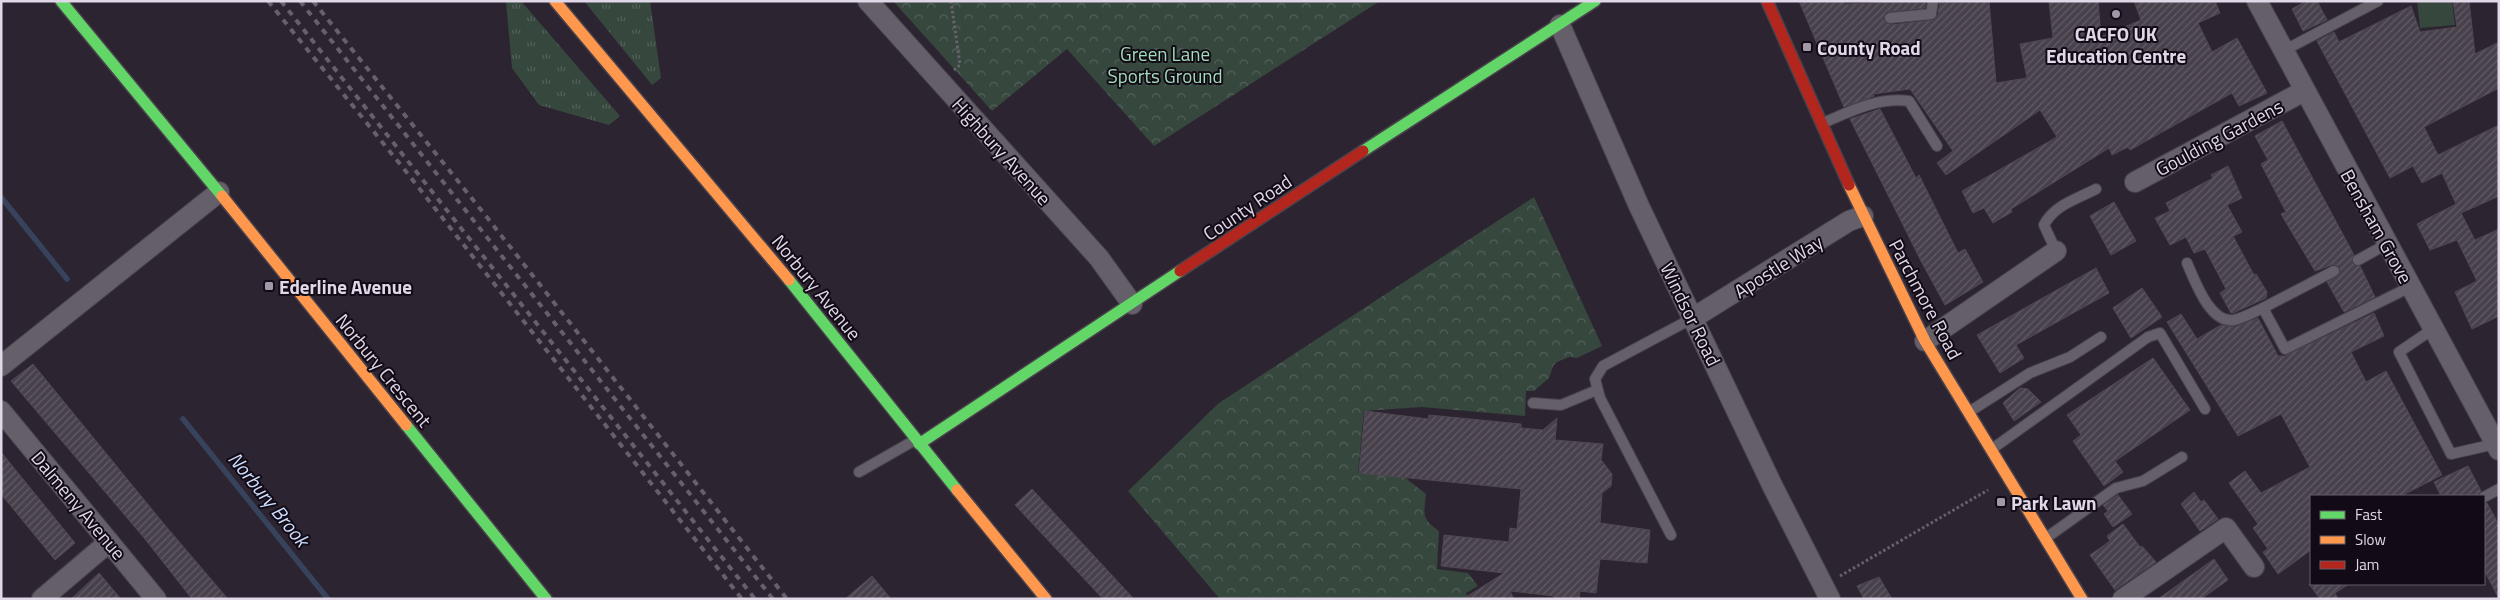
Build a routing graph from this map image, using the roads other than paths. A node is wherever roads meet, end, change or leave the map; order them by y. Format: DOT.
graph roads {
  1 [pos="61,1"];
  2 [pos="555,1"];
  3 [pos="868,1"];
  4 [pos="1595,1"];
  5 [pos="1767,1"];
  6 [pos="1933,1"];
  7 [pos="2257,1"];
  8 [pos="2378,1"];
  9 [pos="1890,18"];
  10 [pos="1560,25"];
  11 [pos="2283,50"];
  12 [pos="2304,91"];
  13 [pos="1823,123"];
  14 [pos="1937,146"];
  15 [pos="2135,182"];
  16 [pos="2096,189"];
  17 [pos="219,192"];
  18 [pos="1863,216"];
  19 [pos="2387,244"];
  20 [pos="2056,251"];
  21 [pos="2358,260"];
  22 [pos="2187,264"];
  23 [pos="2334,272"];
  24 [pos="2410,287"];
  25 [pos="1132,304"];
  26 [pos="2263,308"];
  27 [pos="1693,318"];
  28 [pos="2432,329"];
  29 [pos="2101,338"];
  30 [pos="1925,341"];
  31 [pos="1,366"];
  32 [pos="1597,390"];
  33 [pos="1533,403"];
  34 [pos="2205,409"];
  35 [pos="1,411"];
  36 [pos="1968,412"];
  37 [pos="917,442"];
  38 [pos="2497,447"];
  39 [pos="1991,449"];
  40 [pos="2182,456"];
  41 [pos="859,472"];
  42 [pos="2499,489"];
  43 [pos="2485,496"];
  44 [pos="1671,535"];
  45 [pos="2045,538"];
  46 [pos="109,542"];
  47 [pos="2254,568"];
  48 [pos="1827,592"];
  49 [pos="42,599"];
  50 [pos="156,599"];
  51 [pos="546,599"];
  52 [pos="1046,599"];
  53 [pos="2082,599"];
  54 [pos="2123,599"];
  1 -- 17 [label="street, Norbury Crescent"];
  2 -- 37 [label="street, Norbury Avenue"];
  3 -- 25 [label="street, Highbury Avenue"];
  4 -- 10 [label="street, County Road"];
  5 -- 13 [label="street, Parchmore Road"];
  6 -- 9 [label="lane"];
  7 -- 11 [label="street, Bensham Grove"];
  8 -- 11 [label="lane"];
  10 -- 25 [label="street, County Road"];
  10 -- 27 [label="street, Windsor Road"];
  11 -- 12 [label="street, Bensham Grove"];
  12 -- 15 [label="street, Goulding Gardens"];
  12 -- 19 [label="street, Bensham Grove"];
  13 -- 14 [label="lane"];
  13 -- 18 [label="street, Parchmore Road"];
  16 -- 20 [label="lane"];
  17 -- 31 [label="street"];
  17 -- 51 [label="street, Norbury Crescent"];
  18 -- 27 [label="street, Apostle Way"];
  18 -- 30 [label="street, Parchmore Road"];
  19 -- 21 [label="lane"];
  19 -- 24 [label="street, Bensham Grove"];
  20 -- 30 [label="street"];
  22 -- 26 [label="lane"];
  23 -- 26 [label="lane"];
  24 -- 26 [label="lane"];
  24 -- 28 [label="street, Bensham Grove"];
  25 -- 37 [label="street, County Road"];
  27 -- 32 [label="lane"];
  27 -- 48 [label="street, Windsor Road"];
  28 -- 38 [label="street, Bensham Grove"];
  28 -- 38 [label="lane"];
  29 -- 36 [label="lane"];
  30 -- 36 [label="street, Parchmore Road"];
  32 -- 33 [label="lane"];
  32 -- 44 [label="lane"];
  34 -- 39 [label="lane"];
  35 -- 46 [label="street, Dalmeny Avenue"];
  36 -- 39 [label="street, Parchmore Road"];
  37 -- 41 [label="lane"];
  37 -- 52 [label="street, Norbury Avenue"];
  39 -- 45 [label="street, Parchmore Road"];
  40 -- 45 [label="lane"];
  42 -- 43 [label="lane"];
  45 -- 53 [label="street, Parchmore Road"];
  46 -- 49 [label="street"];
  46 -- 50 [label="street, Dalmeny Avenue"];
  47 -- 54 [label="street"];
}
